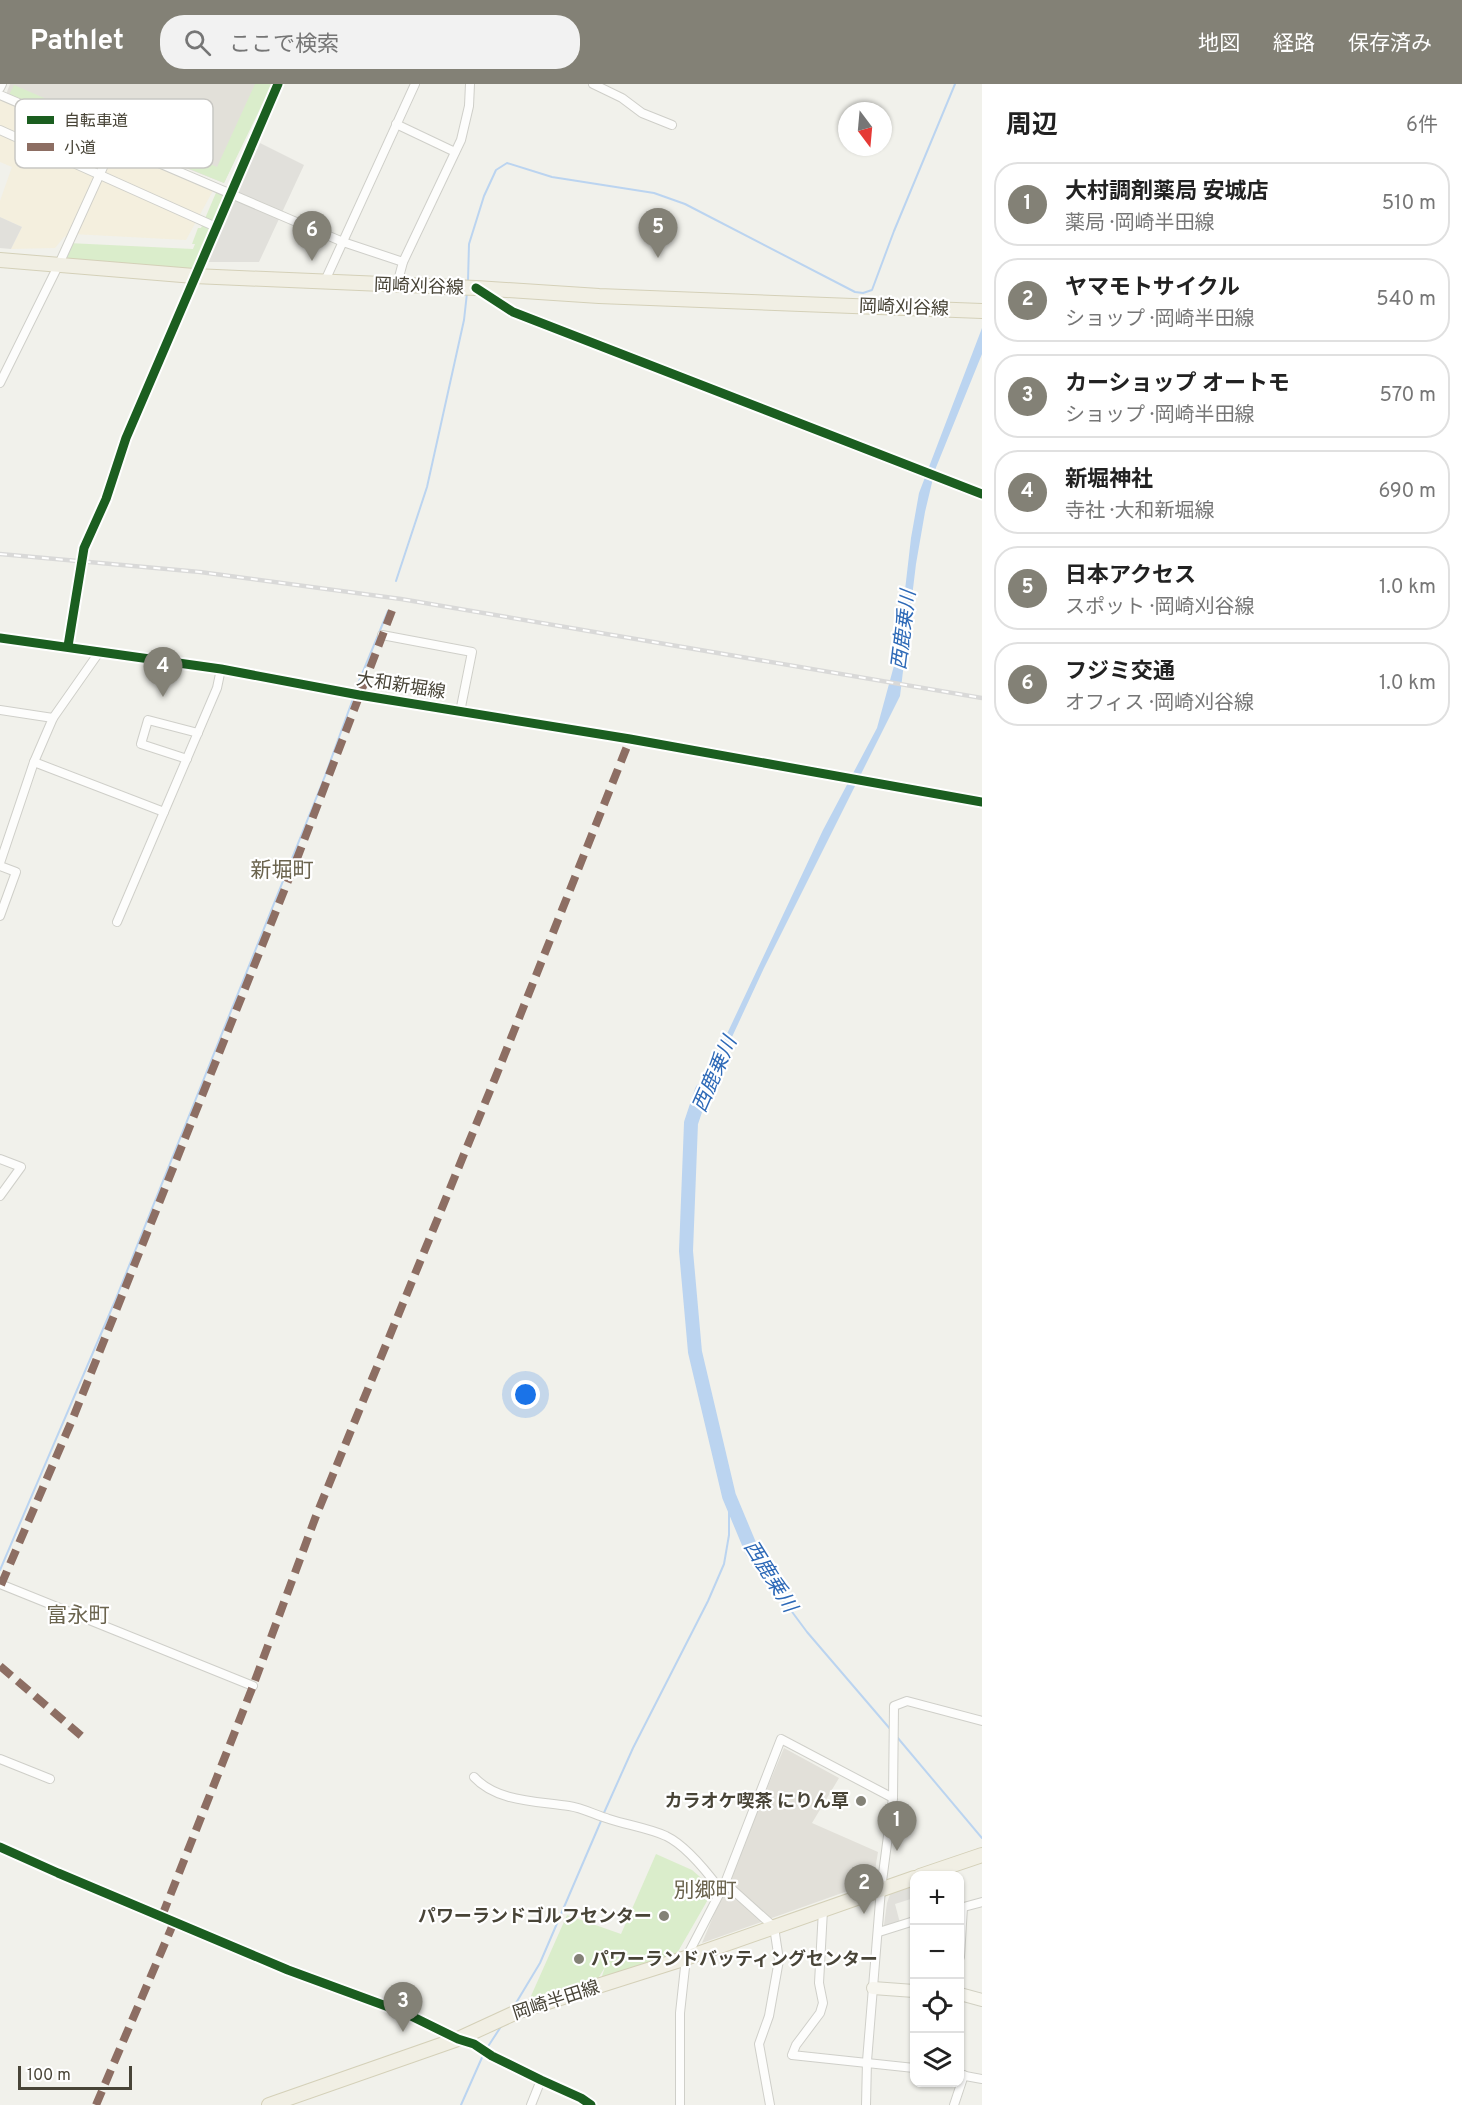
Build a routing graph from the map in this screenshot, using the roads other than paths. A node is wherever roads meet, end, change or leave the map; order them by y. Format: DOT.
graph roads {
  1 [pos="2,84"];
  2 [pos="278,84"];
  3 [pos="415,84"];
  4 [pos="470,84"];
  5 [pos="593,84"];
  6 [pos="0,88"];
  7 [pos="0,96"];
  8 [pos="15,102"];
  9 [pos="396,124"];
  10 [pos="672,125"];
  11 [pos="0,130"];
  12 [pos="15,137"];
  13 [pos="455,152"];
  14 [pos="86,168"];
  15 [pos="103,168"];
  16 [pos="171,168"];
  17 [pos="100,174"];
  18 [pos="231,194"];
  19 [pos="216,227"];
  20 [pos="343,242"];
  21 [pos="0,260"];
  22 [pos="403,262"];
  23 [pos="58,264"];
  24 [pos="194,276"];
  25 [pos="399,277"];
  26 [pos="324,283"];
  27 [pos="477,288"];
  28 [pos="982,311"];
  29 [pos="0,383"];
  30 [pos="982,494"];
  31 [pos="382,635"];
  32 [pos="0,638"];
  33 [pos="68,646"];
  34 [pos="100,651"];
  35 [pos="221,669"];
  36 [pos="0,710"];
  37 [pos="460,712"];
  38 [pos="53,718"];
  39 [pos="198,733"];
  40 [pos="187,759"];
  41 [pos="34,762"];
  42 [pos="982,802"];
  43 [pos="164,812"];
  44 [pos="0,864"];
  45 [pos="0,916"];
  46 [pos="117,922"];
  47 [pos="0,1159"];
  48 [pos="0,1197"];
  49 [pos="0,1585"];
  50 [pos="253,1686"];
  51 [pos="982,1721"];
  52 [pos="0,1759"];
  53 [pos="474,1777"];
  54 [pos="50,1779"];
  55 [pos="893,1798"];
  56 [pos="0,1847"];
  57 [pos="982,1855"];
  58 [pos="933,1871"];
  59 [pos="910,1880"];
  60 [pos="726,1883"];
  61 [pos="881,1889"];
  62 [pos="982,1902"];
  63 [pos="964,1907"];
  64 [pos="823,1910"];
  65 [pos="910,1923"];
  66 [pos="774,1927"];
  67 [pos="879,1932"];
  68 [pos="686,1958"];
  69 [pos="873,1988"];
  70 [pos="910,1991"];
  71 [pos="964,1995"];
  72 [pos="982,2000"];
  73 [pos="458,2039"];
  74 [pos="867,2061"];
  75 [pos="910,2067"];
  76 [pos="964,2075"];
  77 [pos="982,2079"];
  78 [pos="541,2080"];
  79 [pos="959,2087"];
  80 [pos="269,2105"];
  81 [pos="531,2105"];
  82 [pos="591,2105"];
  83 [pos="680,2105"];
  84 [pos="770,2105"];
  85 [pos="866,2105"];
  86 [pos="954,2105"];
  1 -- 6 [label="street"];
  2 -- 18 [label="street"];
  3 -- 9 [label="street"];
  4 -- 13 [label="street"];
  5 -- 10 [label="street"];
  7 -- 8 [label="street"];
  9 -- 13 [label="street"];
  9 -- 20 [label="street"];
  11 -- 12 [label="street"];
  13 -- 22 [label="street"];
  14 -- 17 [label="street"];
  15 -- 17 [label="street"];
  16 -- 18 [label="street"];
  17 -- 19 [label="street"];
  17 -- 23 [label="street"];
  18 -- 19 [label="street"];
  18 -- 20 [label="street"];
  19 -- 24 [label="street"];
  20 -- 22 [label="street"];
  20 -- 26 [label="street"];
  21 -- 23 [label="main road, 岡崎刈谷線"];
  22 -- 25 [label="street"];
  23 -- 24 [label="main road, 岡崎刈谷線"];
  23 -- 29 [label="street"];
  24 -- 26 [label="main road, 岡崎刈谷線"];
  24 -- 33 [label="street"];
  26 -- 27 [label="main road, 岡崎刈谷線"];
  27 -- 28 [label="main road, 岡崎刈谷線"];
  27 -- 30 [label="street"];
  31 -- 37 [label="street"];
  32 -- 33 [label="street, 大和新堀線"];
  33 -- 34 [label="street, 大和新堀線"];
  34 -- 35 [label="street, 大和新堀線"];
  34 -- 38 [label="street"];
  35 -- 37 [label="street, 大和新堀線"];
  35 -- 39 [label="street"];
  36 -- 38 [label="street"];
  37 -- 42 [label="street, 大和新堀線"];
  38 -- 41 [label="street"];
  39 -- 40 [label="street"];
  39 -- 40 [label="street"];
  40 -- 43 [label="street"];
  41 -- 43 [label="street"];
  41 -- 44 [label="street"];
  43 -- 46 [label="street"];
  44 -- 45 [label="street"];
  47 -- 48 [label="street"];
  49 -- 50 [label="street"];
  51 -- 55 [label="street"];
  52 -- 54 [label="street"];
  53 -- 60 [label="street"];
  55 -- 60 [label="street"];
  55 -- 61 [label="street"];
  56 -- 73 [label="street"];
  57 -- 58 [label="main road"];
  59 -- 61 [label="main road, 岡崎半田線"];
  60 -- 66 [label="street"];
  60 -- 68 [label="street"];
  61 -- 64 [label="main road, 岡崎半田線"];
  61 -- 67 [label="street"];
  62 -- 63 [label="street"];
  64 -- 66 [label="main road, 岡崎半田線"];
  64 -- 74 [label="street"];
  65 -- 67 [label="street"];
  66 -- 68 [label="main road, 岡崎半田線"];
  66 -- 84 [label="street"];
  67 -- 69 [label="street"];
  68 -- 73 [label="main road, 岡崎半田線"];
  68 -- 83 [label="street"];
  69 -- 70 [label="street"];
  69 -- 74 [label="street"];
  71 -- 72 [label="street"];
  73 -- 78 [label="street"];
  73 -- 80 [label="main road, 岡崎半田線"];
  74 -- 75 [label="street"];
  74 -- 85 [label="street"];
  76 -- 77 [label="street"];
  78 -- 81 [label="street"];
  78 -- 82 [label="street"];
  79 -- 86 [label="street"];
}
